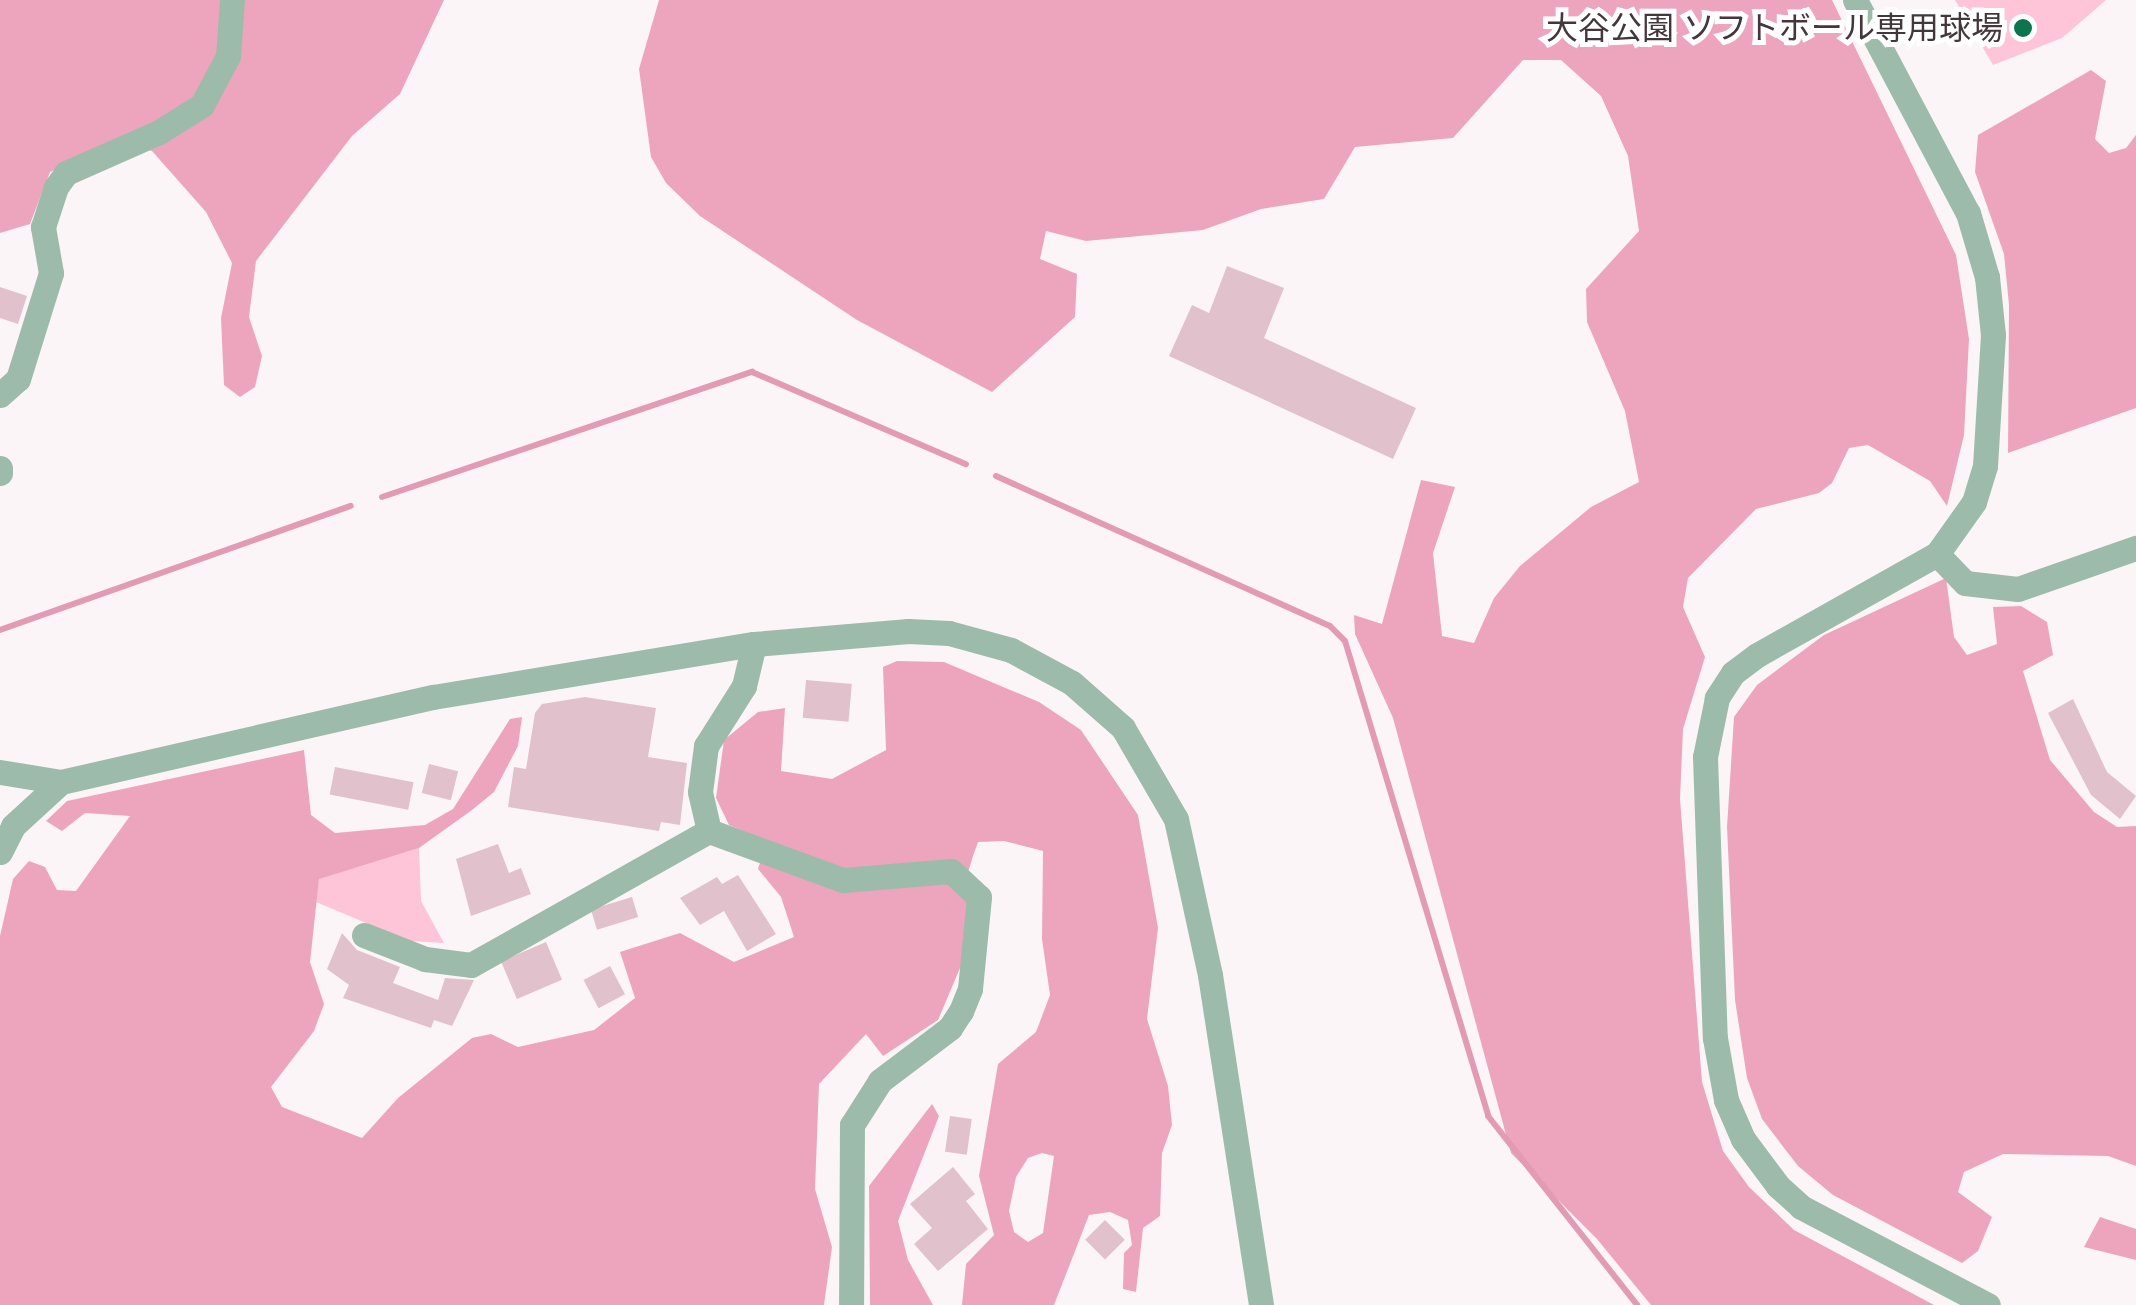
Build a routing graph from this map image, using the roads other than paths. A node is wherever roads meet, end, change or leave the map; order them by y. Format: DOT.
graph roads {
  1 [pos="232,0"];
  2 [pos="1855,0"];
  3 [pos="0,395"];
  4 [pos="2136,548"];
  5 [pos="1938,554"];
  6 [pos="754,644"];
  7 [pos="0,772"];
  8 [pos="61,782"];
  9 [pos="709,831"];
  10 [pos="0,852"];
  11 [pos="364,935"];
  12 [pos="851,1305"];
  13 [pos="1261,1305"];
  14 [pos="1988,1305"];
  1 -- 3 [label="street"];
  2 -- 5 [label="street"];
  4 -- 5 [label="street"];
  5 -- 14 [label="street"];
  6 -- 8 [label="street"];
  6 -- 9 [label="street"];
  6 -- 13 [label="street"];
  7 -- 8 [label="street"];
  8 -- 10 [label="street"];
  9 -- 11 [label="street"];
  9 -- 12 [label="street"];
}
